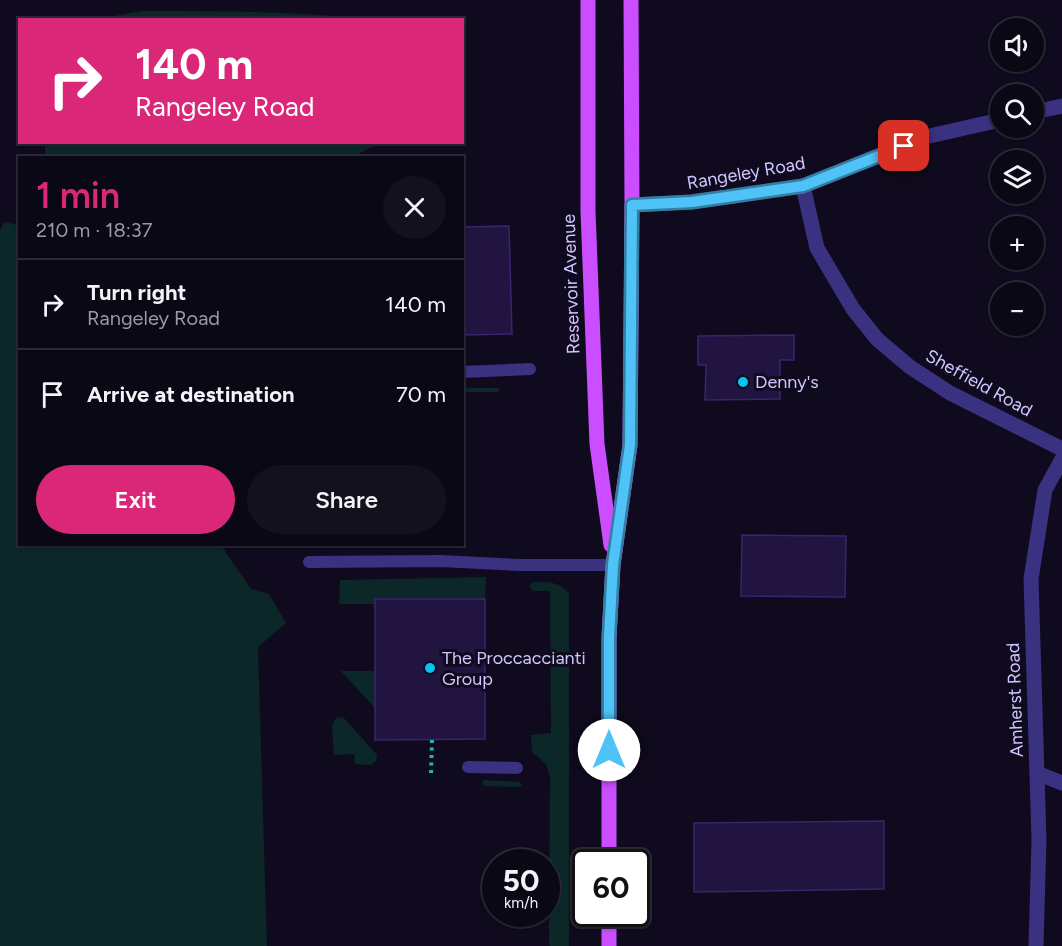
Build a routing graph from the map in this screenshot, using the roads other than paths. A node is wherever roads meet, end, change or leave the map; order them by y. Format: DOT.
graph roads {
  1 [pos="588,0"];
  2 [pos="631,0"];
  3 [pos="1062,106"];
  4 [pos="1044,110"];
  5 [pos="990,122"];
  6 [pos="803,186"];
  7 [pos="632,205"];
  8 [pos="530,369"];
  9 [pos="464,372"];
  10 [pos="1062,449"];
  11 [pos="1062,459"];
  12 [pos="309,562"];
  13 [pos="613,565"];
  14 [pos="468,767"];
  15 [pos="517,768"];
  16 [pos="1037,773"];
  17 [pos="1062,783"];
  18 [pos="609,849"];
  19 [pos="609,927"];
  20 [pos="609,946"];
  21 [pos="1036,946"];
  1 -- 13 [label="main road, Reservoir Avenue"];
  2 -- 7 [label="main road, Reservoir Avenue"];
  3 -- 4 [label="street"];
  5 -- 6 [label="street, Rangeley Road"];
  6 -- 7 [label="street, Rangeley Road"];
  6 -- 10 [label="street, Sheffield Road"];
  7 -- 13 [label="main road, Reservoir Avenue"];
  8 -- 9 [label="lane"];
  11 -- 16 [label="street, Amherst Road"];
  12 -- 13 [label="lane"];
  13 -- 18 [label="main road, Reservoir Avenue"];
  14 -- 15 [label="lane"];
  16 -- 17 [label="street"];
  16 -- 21 [label="street, Amherst Road"];
  19 -- 20 [label="main road"];
}
